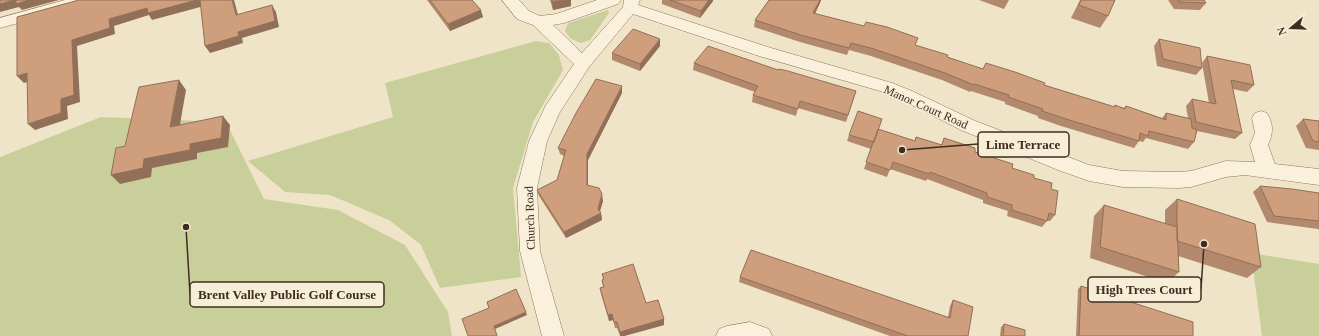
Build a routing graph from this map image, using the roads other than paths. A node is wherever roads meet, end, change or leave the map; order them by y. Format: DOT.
graph roads {
  1 [pos="84,0"];
  2 [pos="510,0"];
  3 [pos="613,0"];
  4 [pos="631,4"];
  5 [pos="539,21"];
  6 [pos="0,23"];
  7 [pos="583,63"];
  8 [pos="1261,118"];
  9 [pos="1267,169"];
  10 [pos="1319,177"];
  11 [pos="553,336"];
  12 [pos="727,336"];
  13 [pos="761,336"];
  1 -- 6 [label="street"];
  2 -- 5 [label="street"];
  3 -- 5 [label="street"];
  4 -- 7 [label="street, Church Road"];
  4 -- 9 [label="street, Manor Court Road"];
  5 -- 7 [label="street"];
  7 -- 11 [label="street, Church Road"];
  8 -- 9 [label="street"];
  9 -- 10 [label="street, Manor Court Road"];
  12 -- 13 [label="street"];
}
